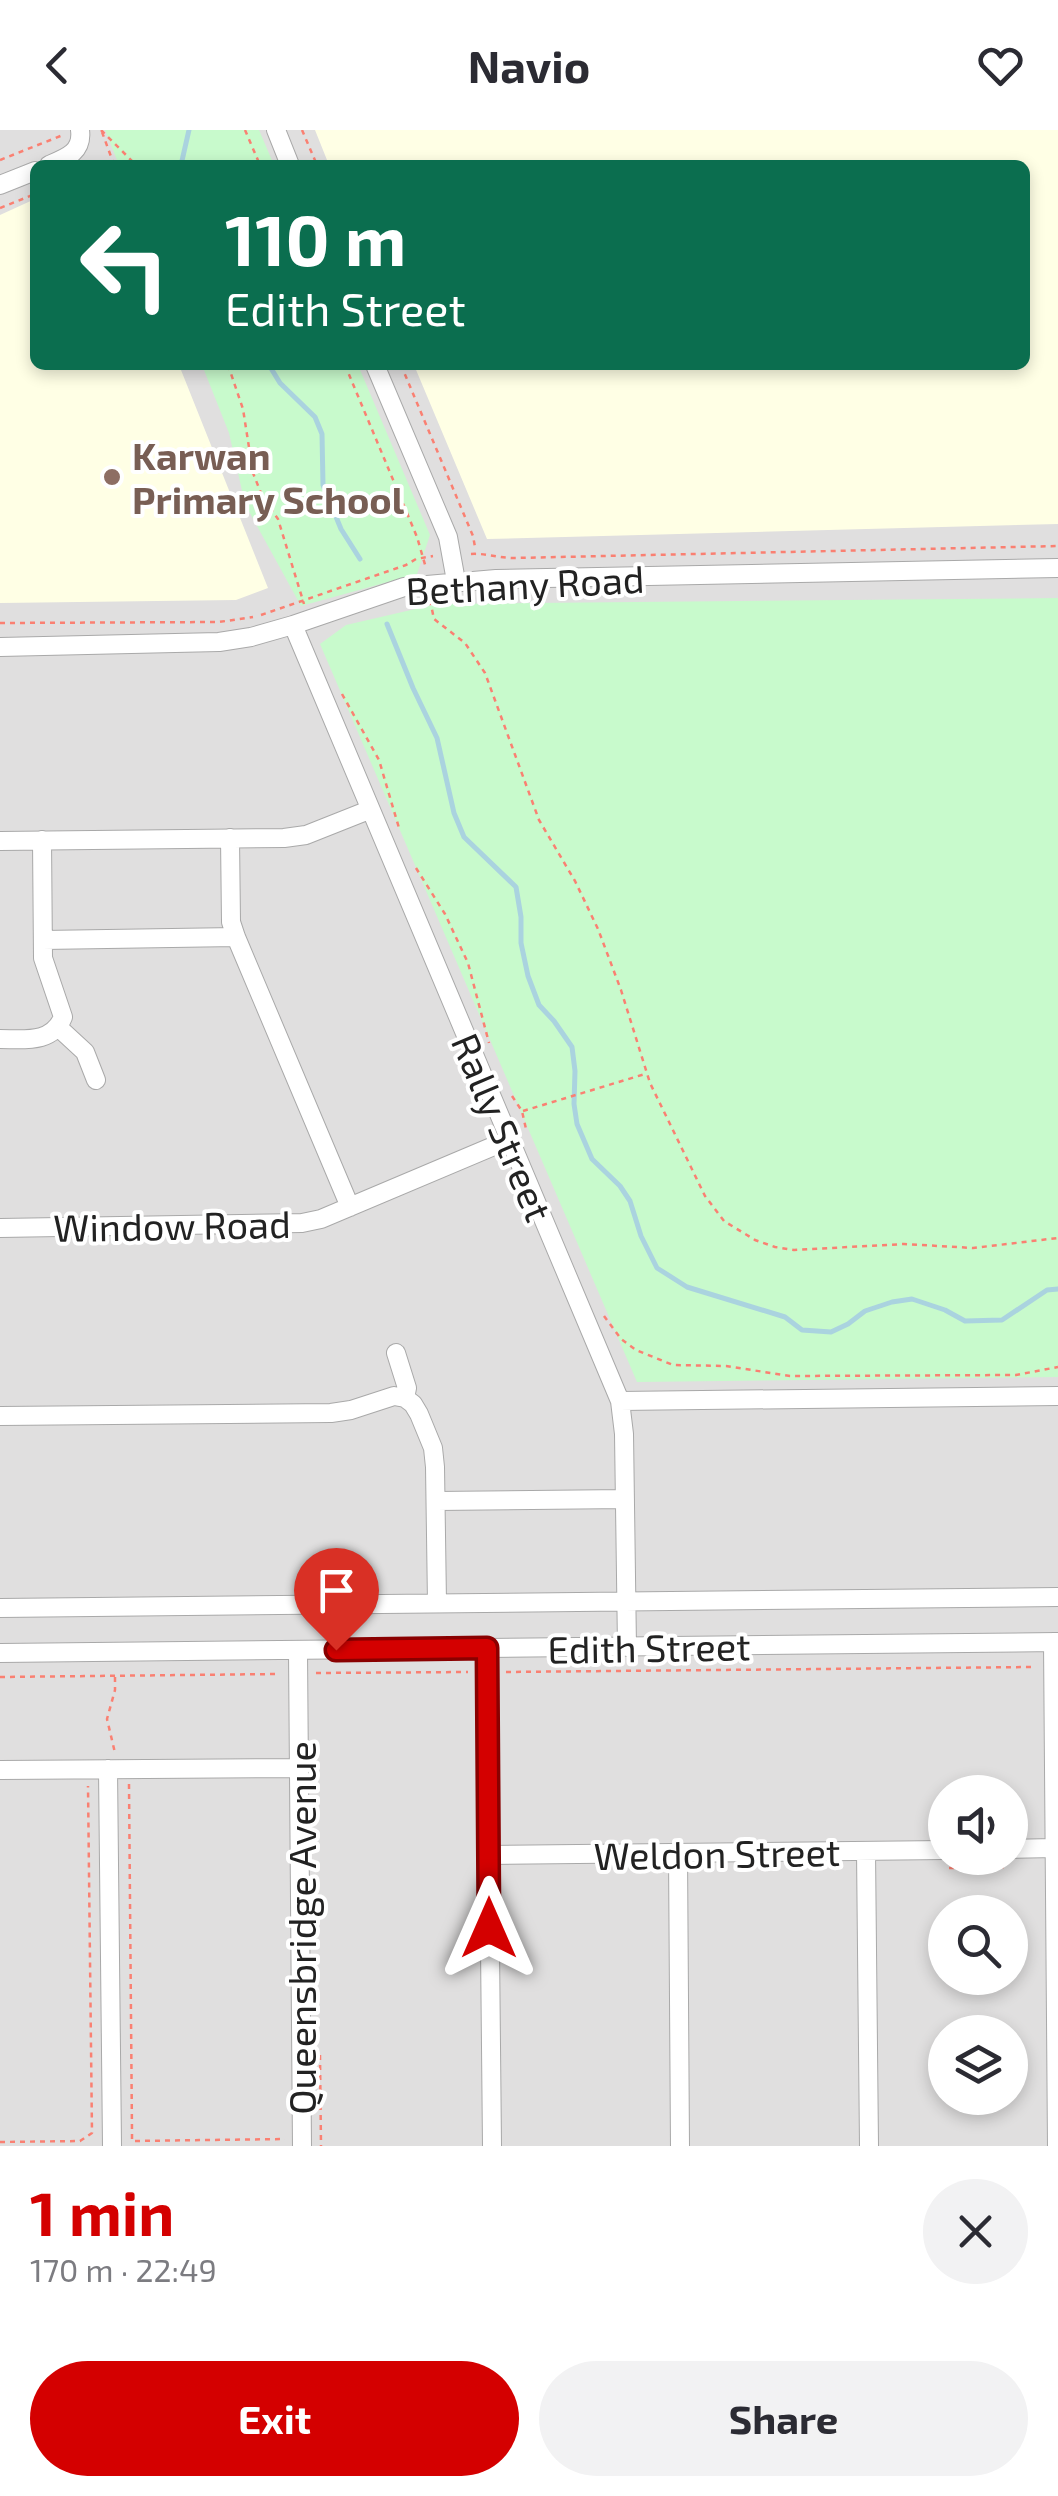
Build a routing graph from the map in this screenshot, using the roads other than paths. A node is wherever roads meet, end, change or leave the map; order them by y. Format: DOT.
graph roads {
  1 [pos="80,130"];
  2 [pos="276,130"];
  3 [pos="58,160"];
  4 [pos="288,160"];
  5 [pos="30,173"];
  6 [pos="0,185"];
  7 [pos="377,370"];
  8 [pos="1058,568"];
  9 [pos="456,582"];
  10 [pos="301,622"];
  11 [pos="0,647"];
  12 [pos="369,810"];
  13 [pos="230,838"];
  14 [pos="0,840"];
  15 [pos="42,840"];
  16 [pos="236,938"];
  17 [pos="43,940"];
  18 [pos="59,1028"];
  19 [pos="0,1039"];
  20 [pos="96,1080"];
  21 [pos="508,1140"];
  22 [pos="350,1207"];
  23 [pos="0,1228"];
  24 [pos="396,1354"];
  25 [pos="1058,1396"];
  26 [pos="405,1398"];
  27 [pos="620,1401"];
  28 [pos="0,1416"];
  29 [pos="625,1499"];
  30 [pos="436,1502"];
  31 [pos="1058,1597"];
  32 [pos="626,1602"];
  33 [pos="437,1604"];
  34 [pos="0,1608"];
  35 [pos="1055,1642"];
  36 [pos="627,1647"];
  37 [pos="487,1648"];
  38 [pos="298,1651"];
  39 [pos="0,1654"];
  40 [pos="299,1768"];
  41 [pos="118,1769"];
  42 [pos="0,1770"];
  43 [pos="1056,1848"];
  44 [pos="1028,1849"];
  45 [pos="928,1850"];
  46 [pos="866,1851"];
  47 [pos="678,1853"];
  48 [pos="488,1855"];
  49 [pos="112,2139"];
  50 [pos="294,2143"];
  51 [pos="492,2146"];
  52 [pos="680,2146"];
  53 [pos="868,2146"];
  54 [pos="1058,2146"];
  1 -- 3 [label="street"];
  2 -- 4 [label="street"];
  5 -- 6 [label="street"];
  7 -- 9 [label="street"];
  8 -- 9 [label="street, Bethany Road"];
  9 -- 10 [label="street, Bethany Road"];
  10 -- 11 [label="street, Bethany Road"];
  10 -- 12 [label="street, Rally Street"];
  12 -- 13 [label="street"];
  12 -- 21 [label="street, Rally Street"];
  13 -- 15 [label="street"];
  13 -- 16 [label="street"];
  14 -- 15 [label="street"];
  15 -- 17 [label="street"];
  16 -- 17 [label="street"];
  16 -- 22 [label="street"];
  17 -- 18 [label="street"];
  18 -- 19 [label="street"];
  18 -- 20 [label="street"];
  21 -- 22 [label="street, Window Road"];
  21 -- 27 [label="street, Rally Street"];
  22 -- 23 [label="street, Window Road"];
  24 -- 26 [label="street"];
  25 -- 27 [label="street"];
  26 -- 28 [label="street"];
  26 -- 30 [label="street"];
  27 -- 29 [label="street, Rally Street"];
  29 -- 30 [label="street"];
  29 -- 32 [label="street, Rally Street"];
  30 -- 33 [label="street"];
  31 -- 32 [label="street, Edith Street"];
  32 -- 33 [label="street, Edith Street"];
  32 -- 36 [label="street, Rally Street"];
  33 -- 34 [label="street, Edith Street"];
  35 -- 36 [label="street, Edith Street"];
  35 -- 43 [label="street"];
  36 -- 37 [label="street, Edith Street"];
  37 -- 38 [label="street, Edith Street"];
  37 -- 48 [label="street"];
  38 -- 39 [label="street, Edith Street"];
  38 -- 40 [label="street, Queensbridge Avenue"];
  40 -- 41 [label="street"];
  40 -- 50 [label="street, Queensbridge Avenue"];
  41 -- 42 [label="street"];
  41 -- 49 [label="street"];
  43 -- 44 [label="street"];
  43 -- 54 [label="street"];
  45 -- 46 [label="street, Weldon Street"];
  46 -- 47 [label="street, Weldon Street"];
  46 -- 53 [label="street"];
  47 -- 48 [label="street, Weldon Street"];
  47 -- 52 [label="street"];
  48 -- 51 [label="street"];
}
